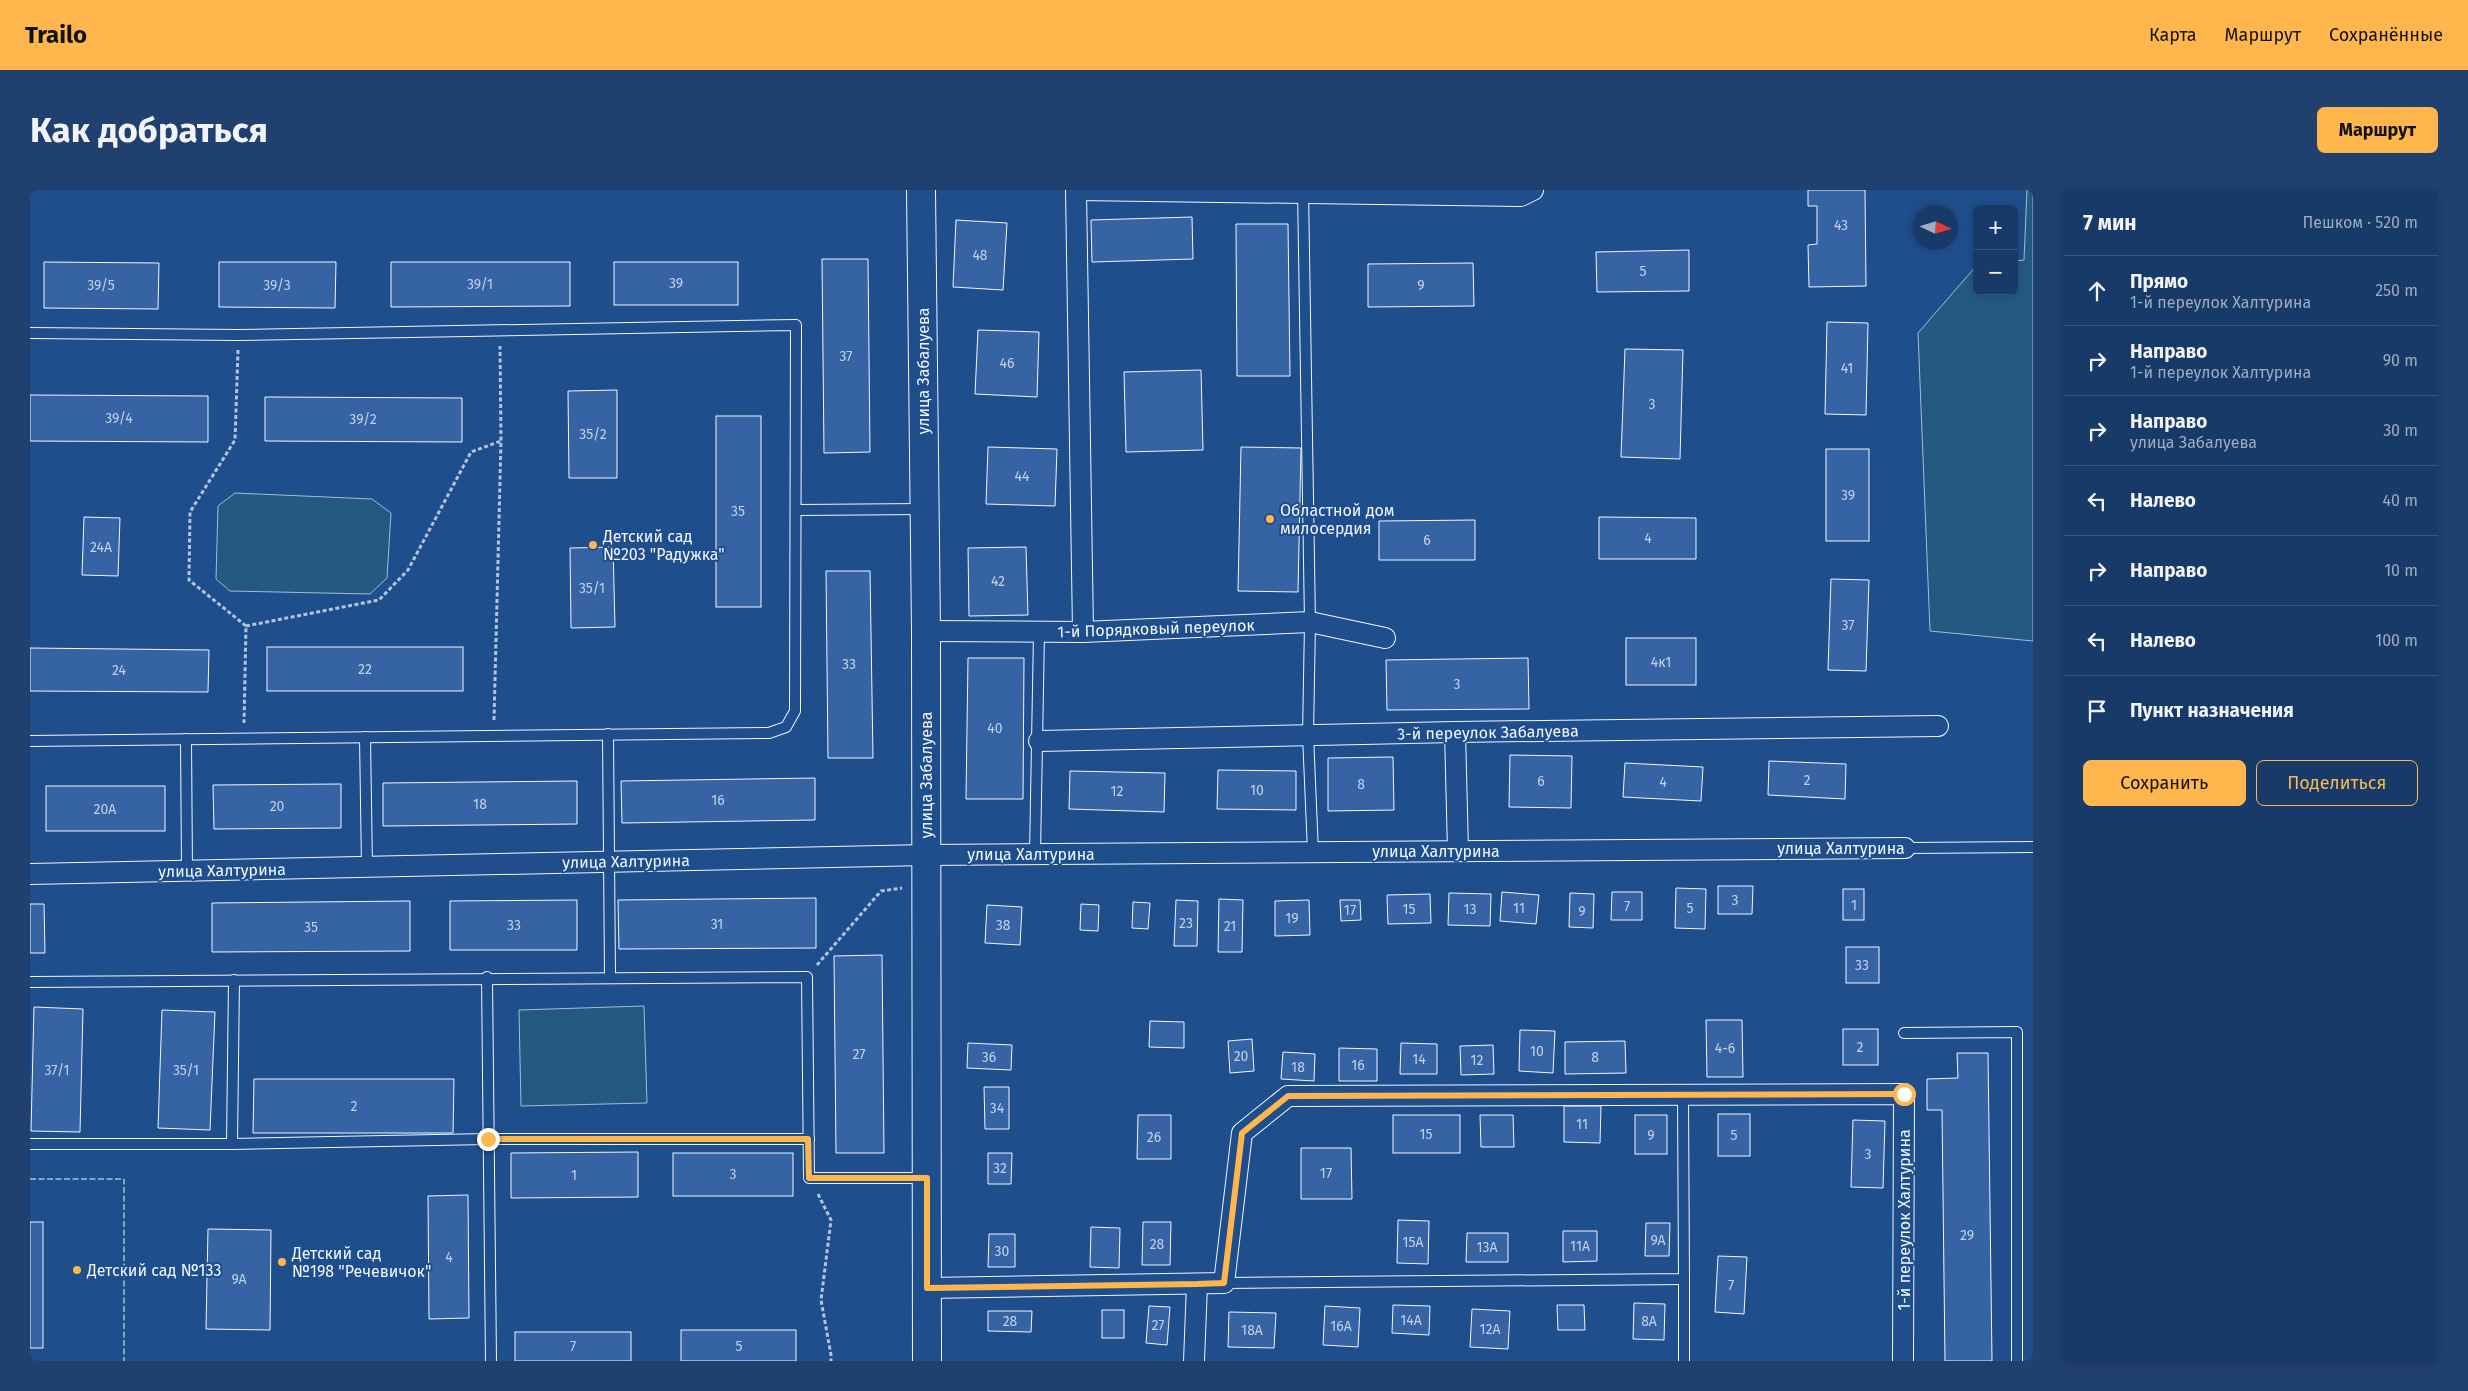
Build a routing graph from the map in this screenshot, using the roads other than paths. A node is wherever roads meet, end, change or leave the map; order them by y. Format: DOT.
graph roads {
  1 [pos="921,190"];
  2 [pos="1076,190"];
  3 [pos="1533,190"];
  4 [pos="1303,192"];
  5 [pos="30,333"];
  6 [pos="924,509"];
  7 [pos="797,510"];
  8 [pos="1310,622"];
  9 [pos="926,632"];
  10 [pos="1039,632"];
  11 [pos="1083,632"];
  12 [pos="1385,638"];
  13 [pos="1938,726"];
  14 [pos="1455,732"];
  15 [pos="608,734"];
  16 [pos="1308,735"];
  17 [pos="365,737"];
  18 [pos="186,739"];
  19 [pos="30,741"];
  20 [pos="1039,742"];
  21 [pos="2033,847"];
  22 [pos="1905,848"];
  23 [pos="1458,851"];
  24 [pos="1313,852"];
  25 [pos="1035,854"];
  26 [pos="927,855"];
  27 [pos="609,862"];
  28 [pos="367,867"];
  29 [pos="187,871"];
  30 [pos="30,874"];
  31 [pos="487,977"];
  32 [pos="610,977"];
  33 [pos="234,980"];
  34 [pos="30,982"];
  35 [pos="1904,1033"];
  36 [pos="1683,1095"];
  37 [pos="488,1139"];
  38 [pos="808,1139"];
  39 [pos="30,1144"];
  40 [pos="232,1144"];
  41 [pos="927,1178"];
  42 [pos="1684,1279"];
  43 [pos="1224,1283"];
  44 [pos="1197,1284"];
  45 [pos="927,1288"];
  46 [pos="491,1361"];
  47 [pos="927,1361"];
  48 [pos="1194,1361"];
  49 [pos="1684,1361"];
  50 [pos="1904,1361"];
  51 [pos="2017,1361"];
  1 -- 6 [label="street, улица Забалуева"];
  2 -- 4 [label="street"];
  2 -- 11 [label="street"];
  3 -- 4 [label="street"];
  4 -- 8 [label="lane"];
  5 -- 7 [label="lane"];
  6 -- 7 [label="lane"];
  6 -- 9 [label="street, улица Забалуева"];
  7 -- 15 [label="lane"];
  8 -- 11 [label="street, 1-й Порядковый переулок"];
  8 -- 12 [label="street, 1-й Порядковый переулок"];
  8 -- 16 [label="lane"];
  9 -- 10 [label="street, 1-й Порядковый переулок"];
  9 -- 26 [label="street, улица Забалуева"];
  10 -- 11 [label="street, 1-й Порядковый переулок"];
  10 -- 20 [label="lane"];
  13 -- 14 [label="street, 3-й переулок Забалуева"];
  14 -- 16 [label="street, 3-й переулок Забалуева"];
  14 -- 23 [label="street"];
  15 -- 17 [label="lane"];
  15 -- 27 [label="lane"];
  16 -- 20 [label="street, 3-й переулок Забалуева"];
  16 -- 24 [label="lane"];
  17 -- 18 [label="lane"];
  17 -- 28 [label="lane"];
  18 -- 19 [label="lane"];
  18 -- 29 [label="lane"];
  20 -- 25 [label="lane"];
  21 -- 22 [label="lane, улица Халтурина"];
  22 -- 23 [label="street, улица Халтурина"];
  23 -- 24 [label="street, улица Халтурина"];
  24 -- 25 [label="street, улица Халтурина"];
  25 -- 26 [label="street, улица Халтурина"];
  26 -- 27 [label="street, улица Халтурина"];
  26 -- 41 [label="street, улица Забалуева"];
  27 -- 28 [label="street, улица Халтурина"];
  27 -- 32 [label="lane"];
  28 -- 29 [label="street, улица Халтурина"];
  29 -- 30 [label="street, улица Халтурина"];
  31 -- 32 [label="lane"];
  31 -- 33 [label="lane"];
  31 -- 37 [label="lane"];
  32 -- 38 [label="lane"];
  33 -- 34 [label="lane"];
  33 -- 40 [label="lane"];
  35 -- 51 [label="lane"];
  36 -- 42 [label="lane"];
  36 -- 43 [label="street, 1-й переулок Халтурина"];
  36 -- 50 [label="street, 1-й переулок Халтурина"];
  37 -- 38 [label="lane"];
  37 -- 40 [label="lane"];
  37 -- 46 [label="lane"];
  38 -- 41 [label="lane"];
  39 -- 40 [label="lane"];
  41 -- 45 [label="street, улица Забалуева"];
  42 -- 43 [label="lane"];
  42 -- 49 [label="lane"];
  43 -- 44 [label="street"];
  44 -- 45 [label="street"];
  44 -- 48 [label="street"];
  45 -- 47 [label="street, улица Забалуева"];
}
